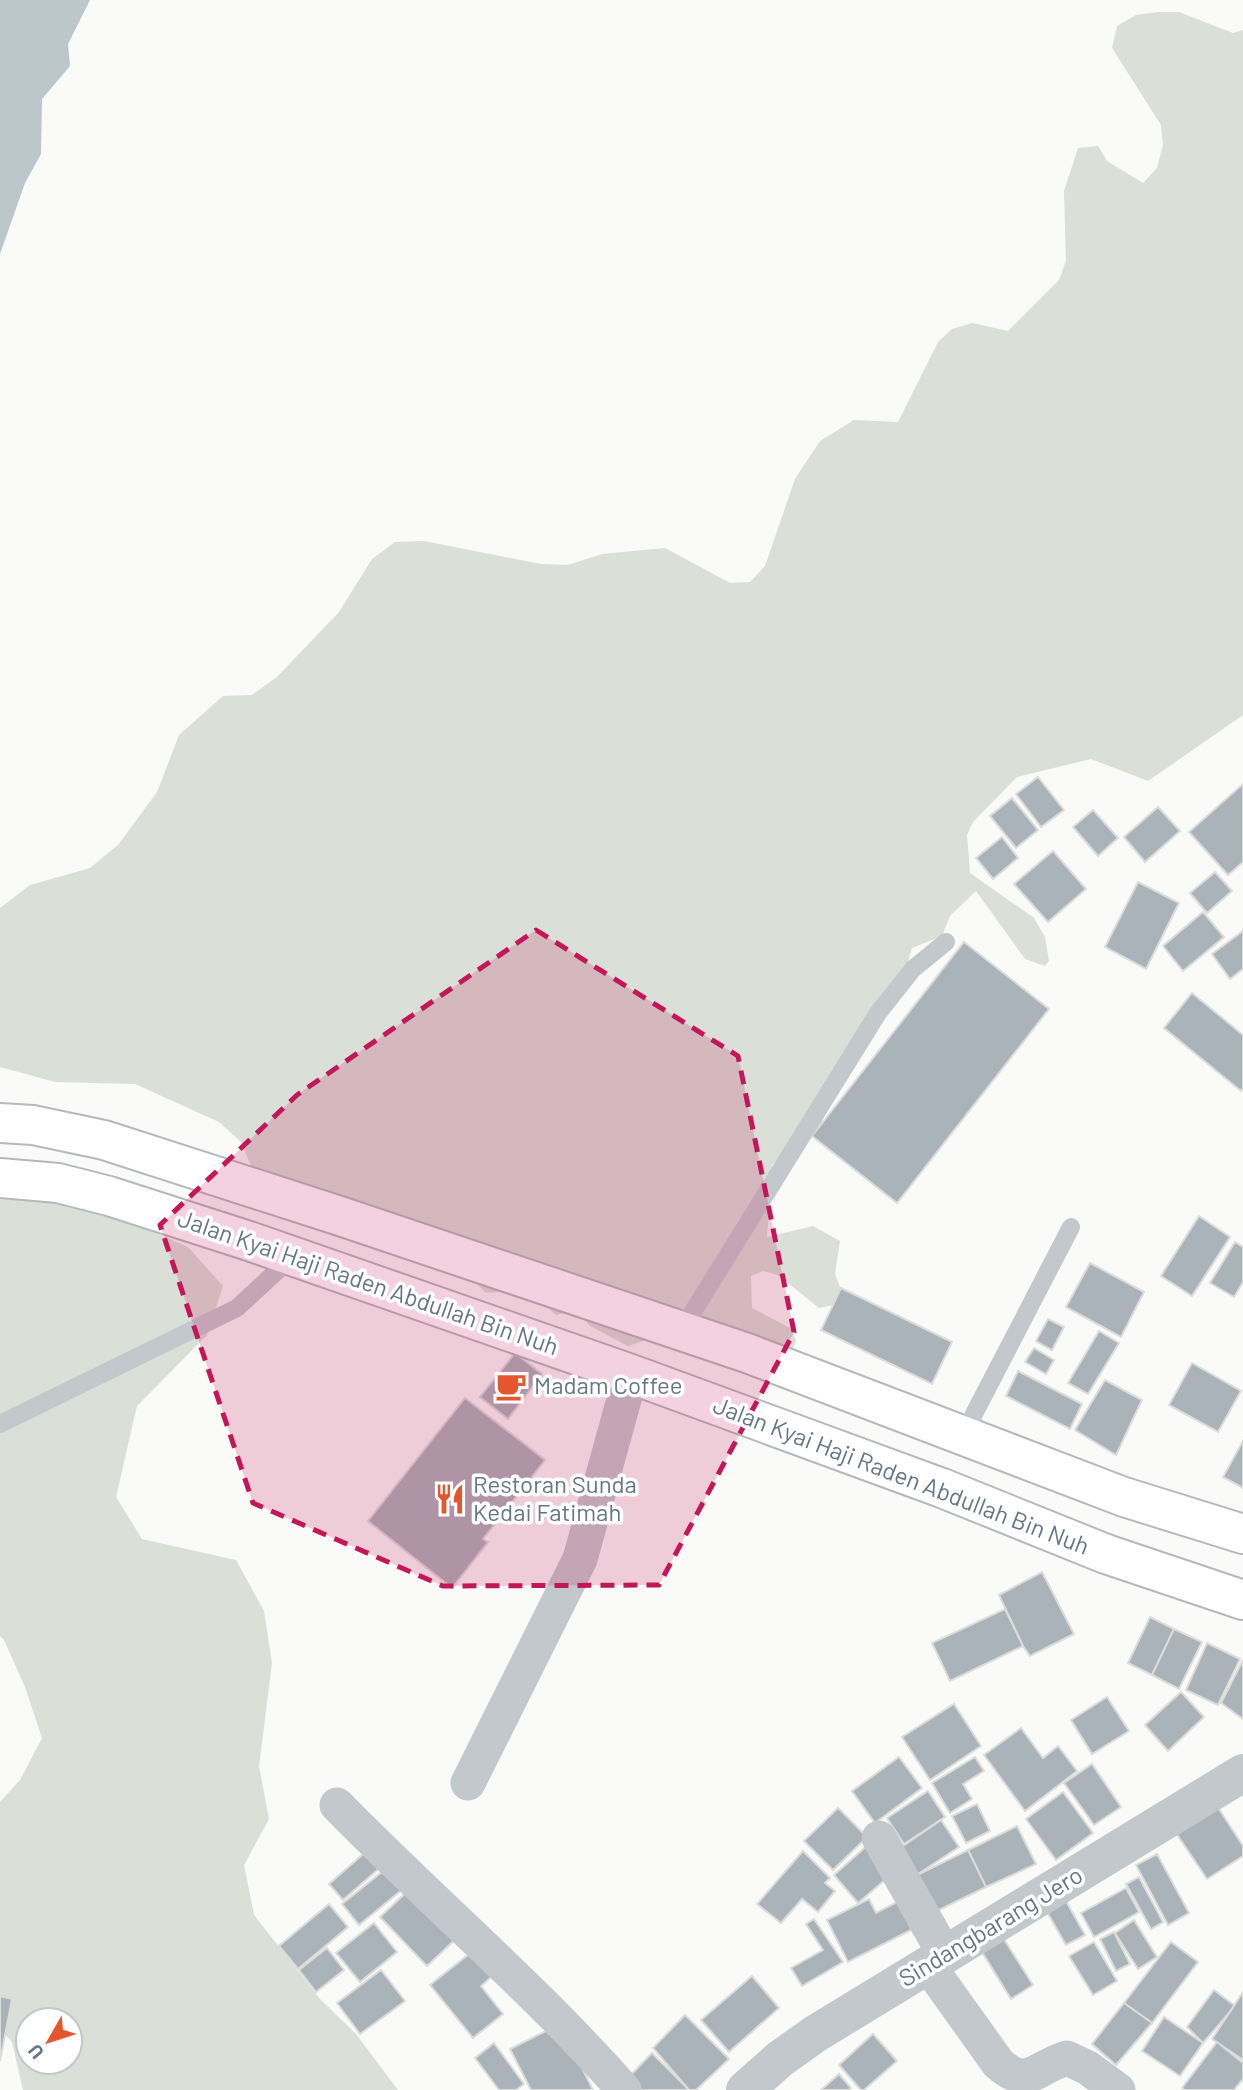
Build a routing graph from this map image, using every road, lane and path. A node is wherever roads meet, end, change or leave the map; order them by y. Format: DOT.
graph roads {
  1 [pos="946,943"];
  2 [pos="0,1124"];
  3 [pos="0,1178"];
  4 [pos="1071,1227"];
  5 [pos="293,1256"];
  6 [pos="681,1331"];
  7 [pos="631,1374"];
  8 [pos="0,1424"];
  9 [pos="966,1436"];
  10 [pos="1243,1534"];
  11 [pos="1243,1600"];
  12 [pos="1243,1773"];
  13 [pos="468,1783"];
  14 [pos="337,1805"];
  15 [pos="879,1838"];
  16 [pos="937,1960"];
  17 [pos="624,2090"];
  18 [pos="745,2090"];
  19 [pos="1118,2090"];
  1 -- 6 [label="lane"];
  2 -- 6 [label="highway"];
  3 -- 5 [label="highway, Jalan Kyai Haji Raden Abdullah Bin Nuh"];
  4 -- 9 [label="lane"];
  5 -- 7 [label="highway, Jalan Kyai Haji Raden Abdullah Bin Nuh"];
  5 -- 8 [label="lane"];
  6 -- 9 [label="highway"];
  7 -- 11 [label="highway, Jalan Kyai Haji Raden Abdullah Bin Nuh"];
  7 -- 13 [label="street"];
  9 -- 10 [label="highway"];
  12 -- 16 [label="street, Sindangbarang Jero"];
  14 -- 17 [label="street"];
  15 -- 16 [label="street"];
  16 -- 18 [label="street, Sindangbarang Jero"];
  16 -- 19 [label="street"];
}
